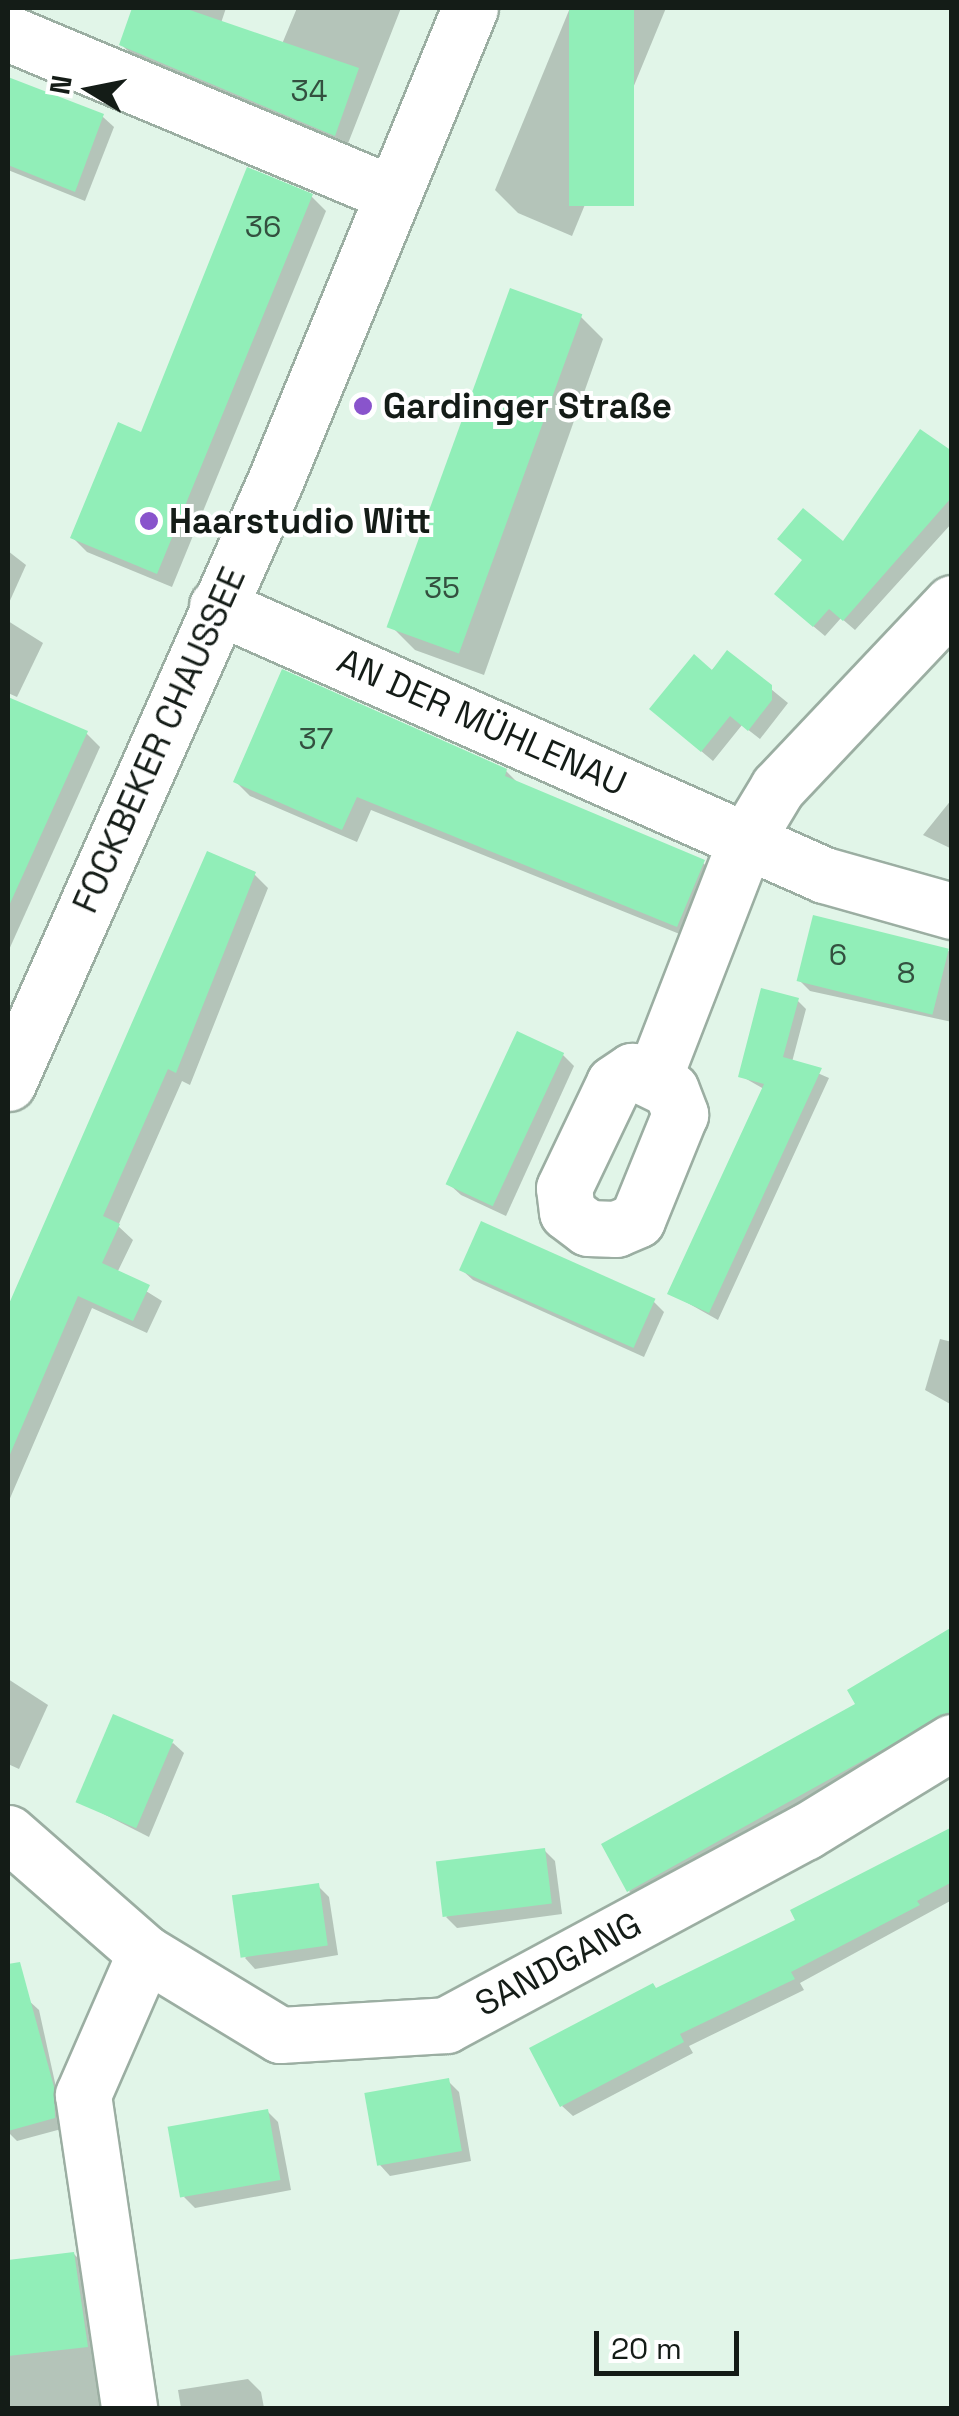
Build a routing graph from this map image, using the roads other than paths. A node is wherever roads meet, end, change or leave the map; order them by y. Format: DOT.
graph roads {
  1 [pos="470,8"];
  2 [pos="8,32"];
  3 [pos="392,193"];
  4 [pos="952,603"];
  5 [pos="217,606"];
  6 [pos="746,840"];
  7 [pos="952,911"];
  8 [pos="654,1077"];
  9 [pos="8,1083"];
  10 [pos="952,1742"];
  11 [pos="8,1834"];
  12 [pos="145,1953"];
  13 [pos="129,2408"];
  1 -- 3 [label="street, FOCKBEKER CHAUSSEE"];
  2 -- 3 [label="street"];
  3 -- 5 [label="street, FOCKBEKER CHAUSSEE"];
  4 -- 6 [label="street"];
  5 -- 6 [label="street, AN DER MÜHLENAU"];
  5 -- 9 [label="street, FOCKBEKER CHAUSSEE"];
  6 -- 7 [label="street, AN DER MÜHLENAU"];
  6 -- 8 [label="street"];
  10 -- 12 [label="street, SANDGANG"];
  11 -- 12 [label="street, SANDGANG"];
  12 -- 13 [label="street"];
}
